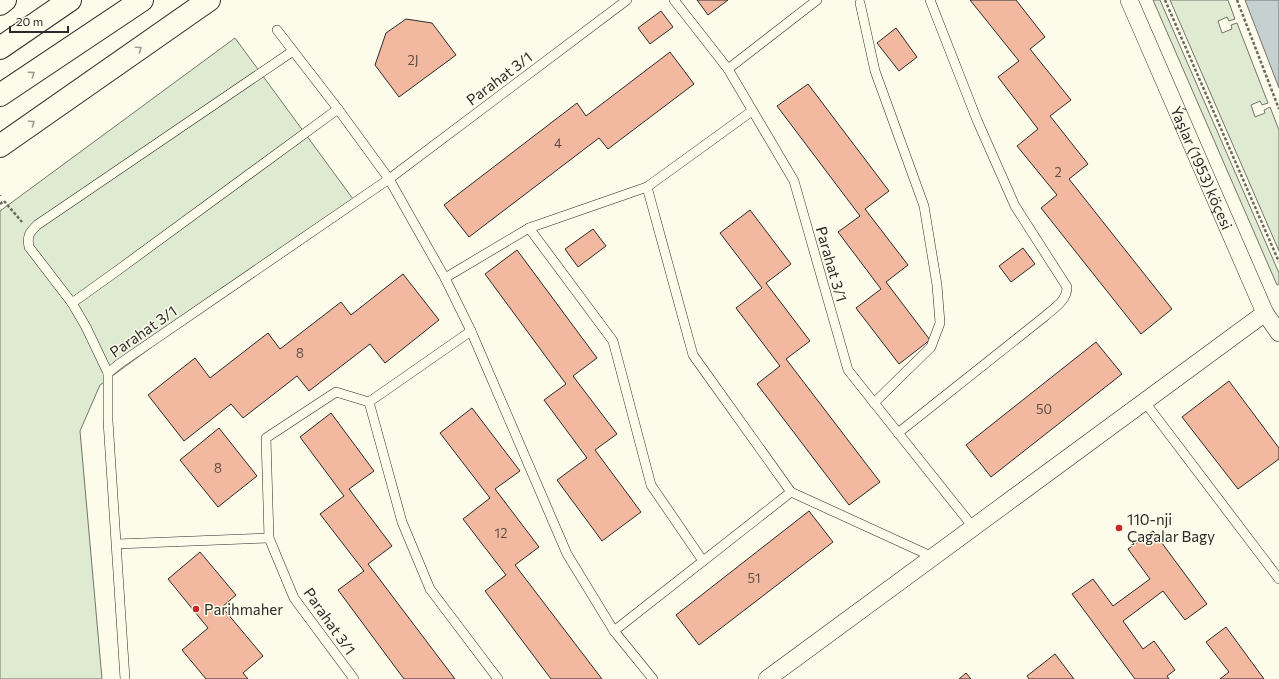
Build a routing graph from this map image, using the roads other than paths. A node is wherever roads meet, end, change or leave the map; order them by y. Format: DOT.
graph roads {
  1 [pos="5,0"];
  2 [pos="70,0"];
  3 [pos="142,0"];
  4 [pos="209,0"];
  5 [pos="627,0"];
  6 [pos="674,0"];
  7 [pos="817,0"];
  8 [pos="930,0"];
  9 [pos="1129,0"];
  10 [pos="859,1"];
  11 [pos="0,4"];
  12 [pos="276,30"];
  13 [pos="0,48"];
  14 [pos="293,51"];
  15 [pos="728,69"];
  16 [pos="0,95"];
  17 [pos="338,109"];
  18 [pos="752,111"];
  19 [pos="0,146"];
  20 [pos="389,179"];
  21 [pos="647,187"];
  22 [pos="529,228"];
  23 [pos="445,278"];
  24 [pos="72,303"];
  25 [pos="1265,313"];
  26 [pos="471,331"];
  27 [pos="1279,333"];
  28 [pos="108,373"];
  29 [pos="1144,401"];
  30 [pos="369,402"];
  31 [pos="874,403"];
  32 [pos="898,432"];
  33 [pos="791,492"];
  34 [pos="973,528"];
  35 [pos="269,538"];
  36 [pos="117,544"];
  37 [pos="933,557"];
  38 [pos="703,561"];
  39 [pos="1279,579"];
  40 [pos="614,631"];
  41 [pos="125,679"];
  42 [pos="354,679"];
  43 [pos="498,679"];
  44 [pos="653,679"];
  45 [pos="767,679"];
  1 -- 11 [label="main road"];
  2 -- 13 [label="main road"];
  16 -- 3 [label="main road, one-way"];
  19 -- 4 [label="main road, one-way"];
  5 -- 20 [label="lane, Parahat 3/1"];
  6 -- 15 [label="lane, Parahat 3/1"];
  7 -- 15 [label="lane"];
  8 -- 32 [label="lane"];
  9 -- 25 [label="street, Ýaşlar (1953) köçesi"];
  10 -- 31 [label="lane"];
  12 -- 14 [label="lane"];
  14 -- 17 [label="lane"];
  14 -- 24 [label="lane"];
  15 -- 18 [label="lane, Parahat 3/1"];
  17 -- 20 [label="lane"];
  17 -- 24 [label="lane"];
  18 -- 21 [label="lane"];
  18 -- 31 [label="lane, Parahat 3/1"];
  20 -- 23 [label="lane"];
  20 -- 28 [label="lane, Parahat 3/1"];
  21 -- 22 [label="lane"];
  21 -- 33 [label="lane"];
  22 -- 23 [label="lane"];
  22 -- 38 [label="lane"];
  23 -- 26 [label="lane"];
  24 -- 28 [label="lane"];
  25 -- 27 [label="street, Ýaşlar (1953) köçesi"];
  25 -- 29 [label="street"];
  26 -- 30 [label="lane"];
  26 -- 40 [label="lane"];
  28 -- 36 [label="lane, Parahat 3/1"];
  29 -- 34 [label="street"];
  29 -- 39 [label="lane"];
  30 -- 35 [label="lane, Parahat 3/1"];
  30 -- 43 [label="lane"];
  31 -- 32 [label="lane, Parahat 3/1"];
  32 -- 34 [label="lane, Parahat 3/1"];
  33 -- 37 [label="lane"];
  33 -- 38 [label="lane"];
  34 -- 37 [label="street"];
  35 -- 36 [label="lane"];
  35 -- 42 [label="lane, Parahat 3/1"];
  36 -- 41 [label="lane, Parahat 3/1"];
  37 -- 45 [label="street"];
  38 -- 40 [label="lane"];
  40 -- 44 [label="lane"];
}
